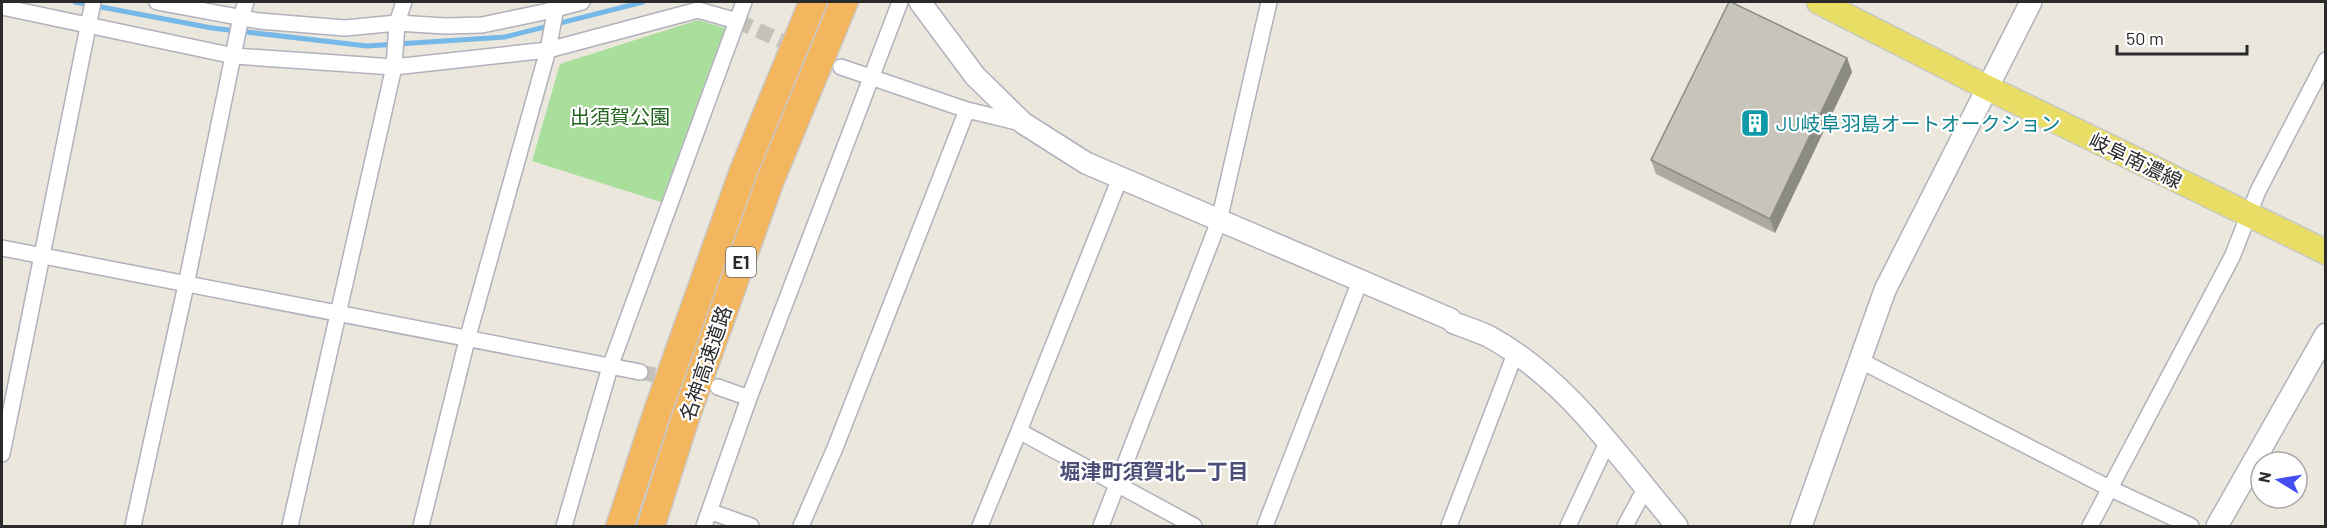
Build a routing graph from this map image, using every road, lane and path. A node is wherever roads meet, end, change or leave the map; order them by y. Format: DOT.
graph roads {
  1 [pos="157,2"];
  2 [pos="246,2"];
  3 [pos="404,2"];
  4 [pos="582,2"];
  5 [pos="744,2"];
  6 [pos="813,2"];
  7 [pos="844,2"];
  8 [pos="900,2"];
  9 [pos="920,2"];
  10 [pos="1269,2"];
  11 [pos="1819,2"];
  12 [pos="2031,2"];
  13 [pos="2,7"];
  14 [pos="555,8"];
  15 [pos="90,14"];
  16 [pos="241,20"];
  17 [pos="737,21"];
  18 [pos="396,28"];
  19 [pos="550,44"];
  20 [pos="235,50"];
  21 [pos="2325,60"];
  22 [pos="394,61"];
  23 [pos="841,67"];
  24 [pos="871,77"];
  25 [pos="1986,87"];
  26 [pos="968,110"];
  27 [pos="1023,123"];
  28 [pos="1120,178"];
  29 [pos="2248,214"];
  30 [pos="1219,221"];
  31 [pos="2,248"];
  32 [pos="2325,252"];
  33 [pos="41,256"];
  34 [pos="1360,281"];
  35 [pos="186,285"];
  36 [pos="339,314"];
  37 [pos="2325,334"];
  38 [pos="466,340"];
  39 [pos="1515,354"];
  40 [pos="1861,361"];
  41 [pos="610,367"];
  42 [pos="640,372"];
  43 [pos="718,387"];
  44 [pos="749,398"];
  45 [pos="1019,431"];
  46 [pos="1607,443"];
  47 [pos="2,454"];
  48 [pos="1117,484"];
  49 [pos="2109,488"];
  50 [pos="1645,489"];
  51 [pos="709,511"];
  52 [pos="133,526"];
  53 [pos="290,526"];
  54 [pos="421,526"];
  55 [pos="564,526"];
  56 [pos="620,526"];
  57 [pos="651,526"];
  58 [pos="704,526"];
  59 [pos="751,526"];
  60 [pos="801,526"];
  61 [pos="980,526"];
  62 [pos="1101,526"];
  63 [pos="1194,526"];
  64 [pos="1265,526"];
  65 [pos="1449,526"];
  66 [pos="1568,526"];
  67 [pos="1625,526"];
  68 [pos="1677,526"];
  69 [pos="1801,526"];
  70 [pos="2090,526"];
  71 [pos="2191,526"];
  72 [pos="2217,526"];
  1 -- 16 [label="street"];
  2 -- 16 [label="street"];
  3 -- 18 [label="street"];
  4 -- 14 [label="street"];
  5 -- 17 [label="street"];
  6 -- 56 [label="highway, 名神高速道路 / E1"];
  7 -- 57 [label="highway, 名神高速道路 / E1"];
  8 -- 24 [label="street"];
  9 -- 27 [label="street"];
  10 -- 30 [label="street"];
  11 -- 25 [label="main road, 岐阜南濃線"];
  12 -- 25 [label="street"];
  13 -- 15 [label="street"];
  14 -- 18 [label="street"];
  14 -- 19 [label="street"];
  15 -- 20 [label="street"];
  15 -- 33 [label="street"];
  16 -- 18 [label="street"];
  16 -- 20 [label="street"];
  17 -- 19 [label="street"];
  17 -- 41 [label="street"];
  18 -- 22 [label="street"];
  19 -- 22 [label="street"];
  19 -- 38 [label="street"];
  20 -- 22 [label="street"];
  20 -- 35 [label="street"];
  21 -- 29 [label="street"];
  22 -- 36 [label="street"];
  23 -- 24 [label="street"];
  24 -- 26 [label="street"];
  24 -- 44 [label="street"];
  25 -- 29 [label="main road, 岐阜南濃線"];
  25 -- 40 [label="street"];
  26 -- 27 [label="street"];
  26 -- 60 [label="street"];
  27 -- 28 [label="street"];
  28 -- 30 [label="street"];
  28 -- 45 [label="street"];
  29 -- 32 [label="main road, 岐阜南濃線"];
  29 -- 49 [label="street"];
  30 -- 34 [label="street"];
  30 -- 48 [label="street"];
  31 -- 33 [label="street"];
  33 -- 35 [label="street"];
  33 -- 47 [label="street"];
  34 -- 39 [label="street"];
  34 -- 64 [label="street"];
  35 -- 36 [label="street"];
  35 -- 52 [label="street"];
  36 -- 38 [label="street"];
  36 -- 53 [label="street"];
  37 -- 72 [label="street"];
  38 -- 41 [label="street"];
  38 -- 54 [label="street"];
  39 -- 46 [label="street"];
  39 -- 65 [label="street"];
  40 -- 49 [label="street"];
  40 -- 69 [label="street"];
  41 -- 42 [label="street"];
  41 -- 55 [label="street"];
  43 -- 44 [label="street"];
  44 -- 51 [label="street"];
  45 -- 48 [label="street"];
  45 -- 61 [label="street"];
  46 -- 50 [label="street"];
  46 -- 66 [label="street"];
  48 -- 62 [label="street"];
  48 -- 63 [label="street"];
  49 -- 70 [label="street"];
  49 -- 71 [label="street"];
  50 -- 67 [label="street"];
  50 -- 68 [label="street"];
  51 -- 58 [label="street"];
  51 -- 59 [label="street"];
}
